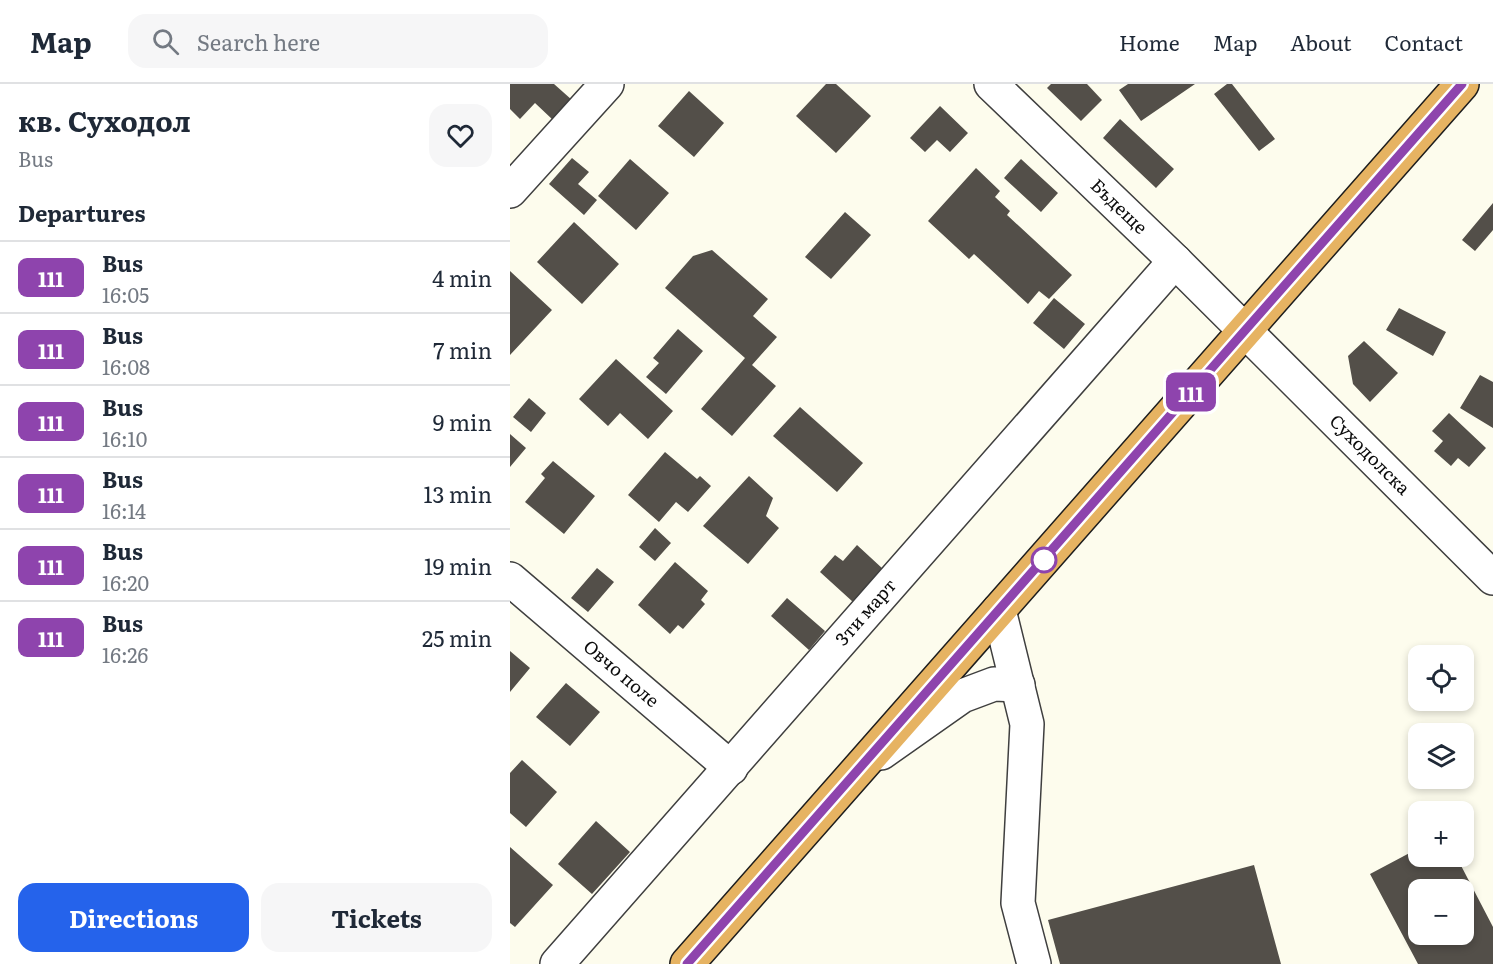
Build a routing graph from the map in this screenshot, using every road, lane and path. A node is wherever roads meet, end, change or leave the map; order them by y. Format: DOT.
graph roads {
  1 [pos="606,84"];
  2 [pos="991,84"];
  3 [pos="1462,84"];
  4 [pos="510,191"];
  5 [pos="1175,261"];
  6 [pos="1245,332"];
  7 [pos="1493,578"];
  8 [pos="510,579"];
  9 [pos="999,610"];
  10 [pos="1018,685"];
  11 [pos="863,765"];
  12 [pos="730,768"];
  13 [pos="557,964"];
  14 [pos="687,964"];
  15 [pos="1034,964"];
  1 -- 4 [label="street"];
  2 -- 5 [label="street, Бъдеще"];
  3 -- 6 [label="highway"];
  5 -- 6 [label="street, Бъдеще"];
  5 -- 12 [label="street, 3ти март"];
  6 -- 7 [label="street, Суходолска"];
  6 -- 9 [label="highway"];
  8 -- 12 [label="street, Овчо поле"];
  9 -- 10 [label="street"];
  9 -- 11 [label="highway"];
  10 -- 11 [label="street"];
  10 -- 15 [label="street"];
  11 -- 14 [label="highway"];
  12 -- 13 [label="street, 3ти март"];
}
